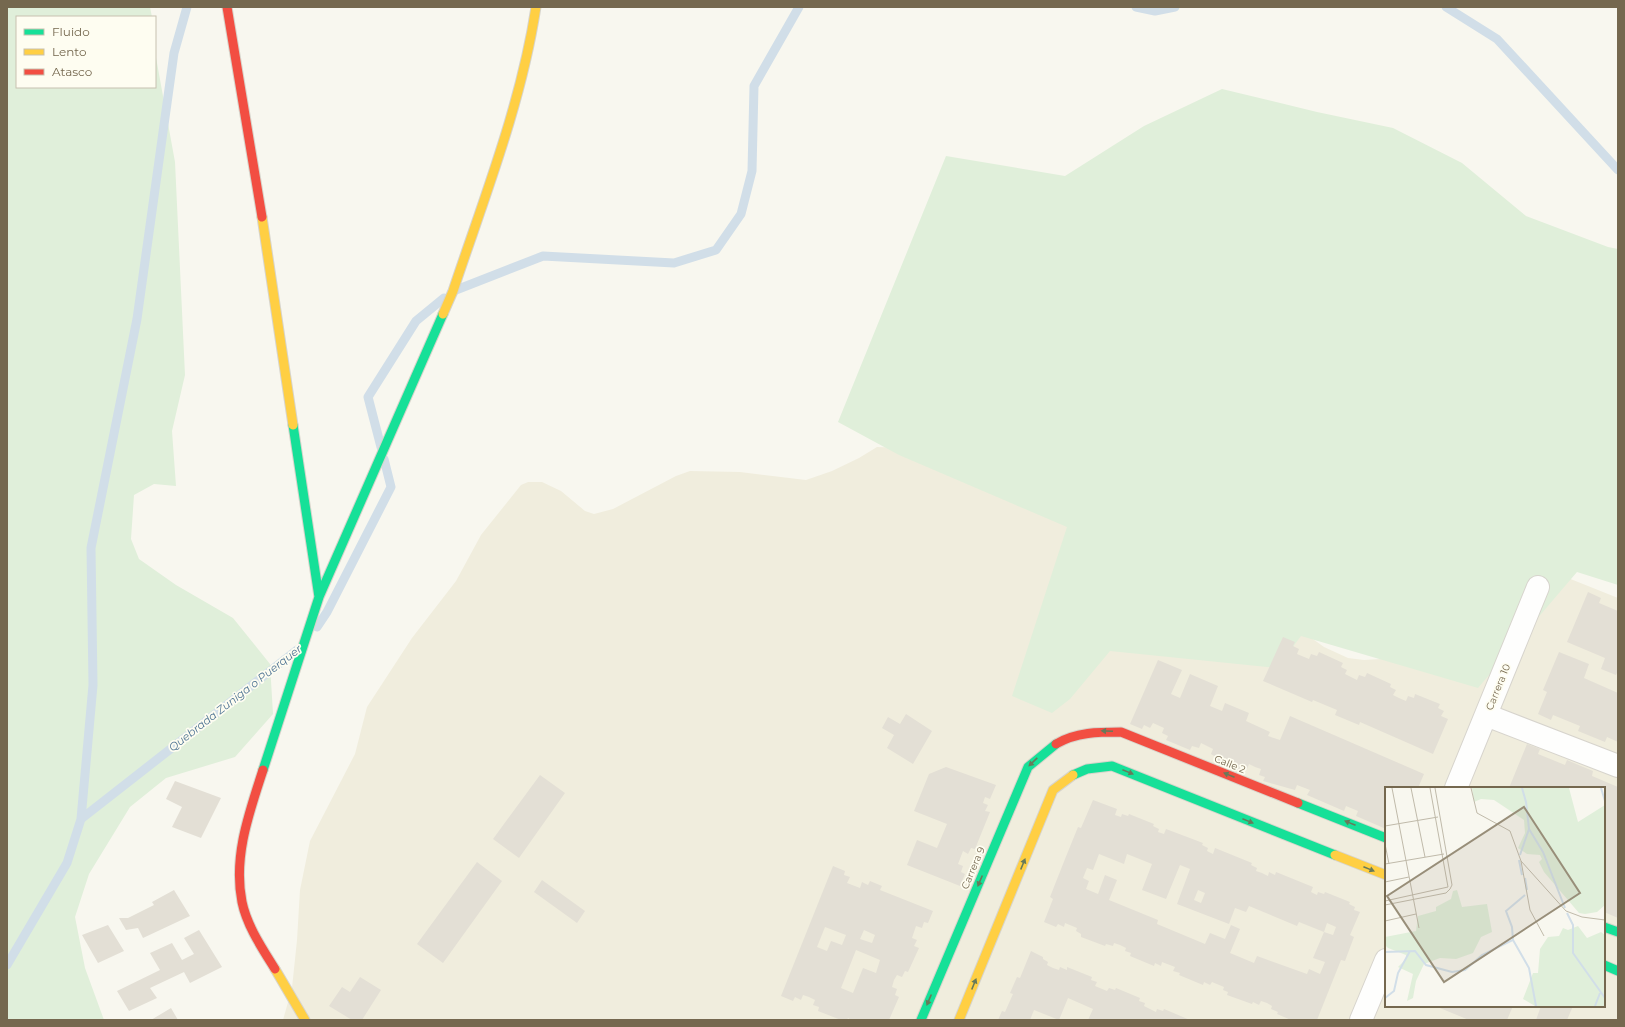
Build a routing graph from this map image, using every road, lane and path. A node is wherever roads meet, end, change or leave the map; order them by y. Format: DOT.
graph roads {
  1 [pos="227,7"];
  2 [pos="536,7"];
  3 [pos="1538,586"];
  4 [pos="319,597"];
  5 [pos="1486,715"];
  6 [pos="1065,742"];
  7 [pos="1618,766"];
  8 [pos="1456,787"];
  9 [pos="1385,838"];
  10 [pos="1385,875"];
  11 [pos="1605,927"];
  12 [pos="1618,932"];
  13 [pos="1385,962"];
  14 [pos="1605,965"];
  15 [pos="1618,971"];
  16 [pos="305,1020"];
  17 [pos="921,1020"];
  18 [pos="959,1020"];
  19 [pos="1361,1020"];
  1 -- 4 [label="street"];
  2 -- 4 [label="street"];
  3 -- 5 [label="street, Carrera 10"];
  4 -- 16 [label="street"];
  5 -- 7 [label="street"];
  5 -- 8 [label="street, Carrera 10"];
  9 -- 6 [label="street, Calle 2, one-way"];
  6 -- 17 [label="street, Carrera 9, one-way"];
  18 -- 10 [label="street, one-way"];
  11 -- 12 [label="street"];
  13 -- 19 [label="street"];
  14 -- 15 [label="street"];
}
